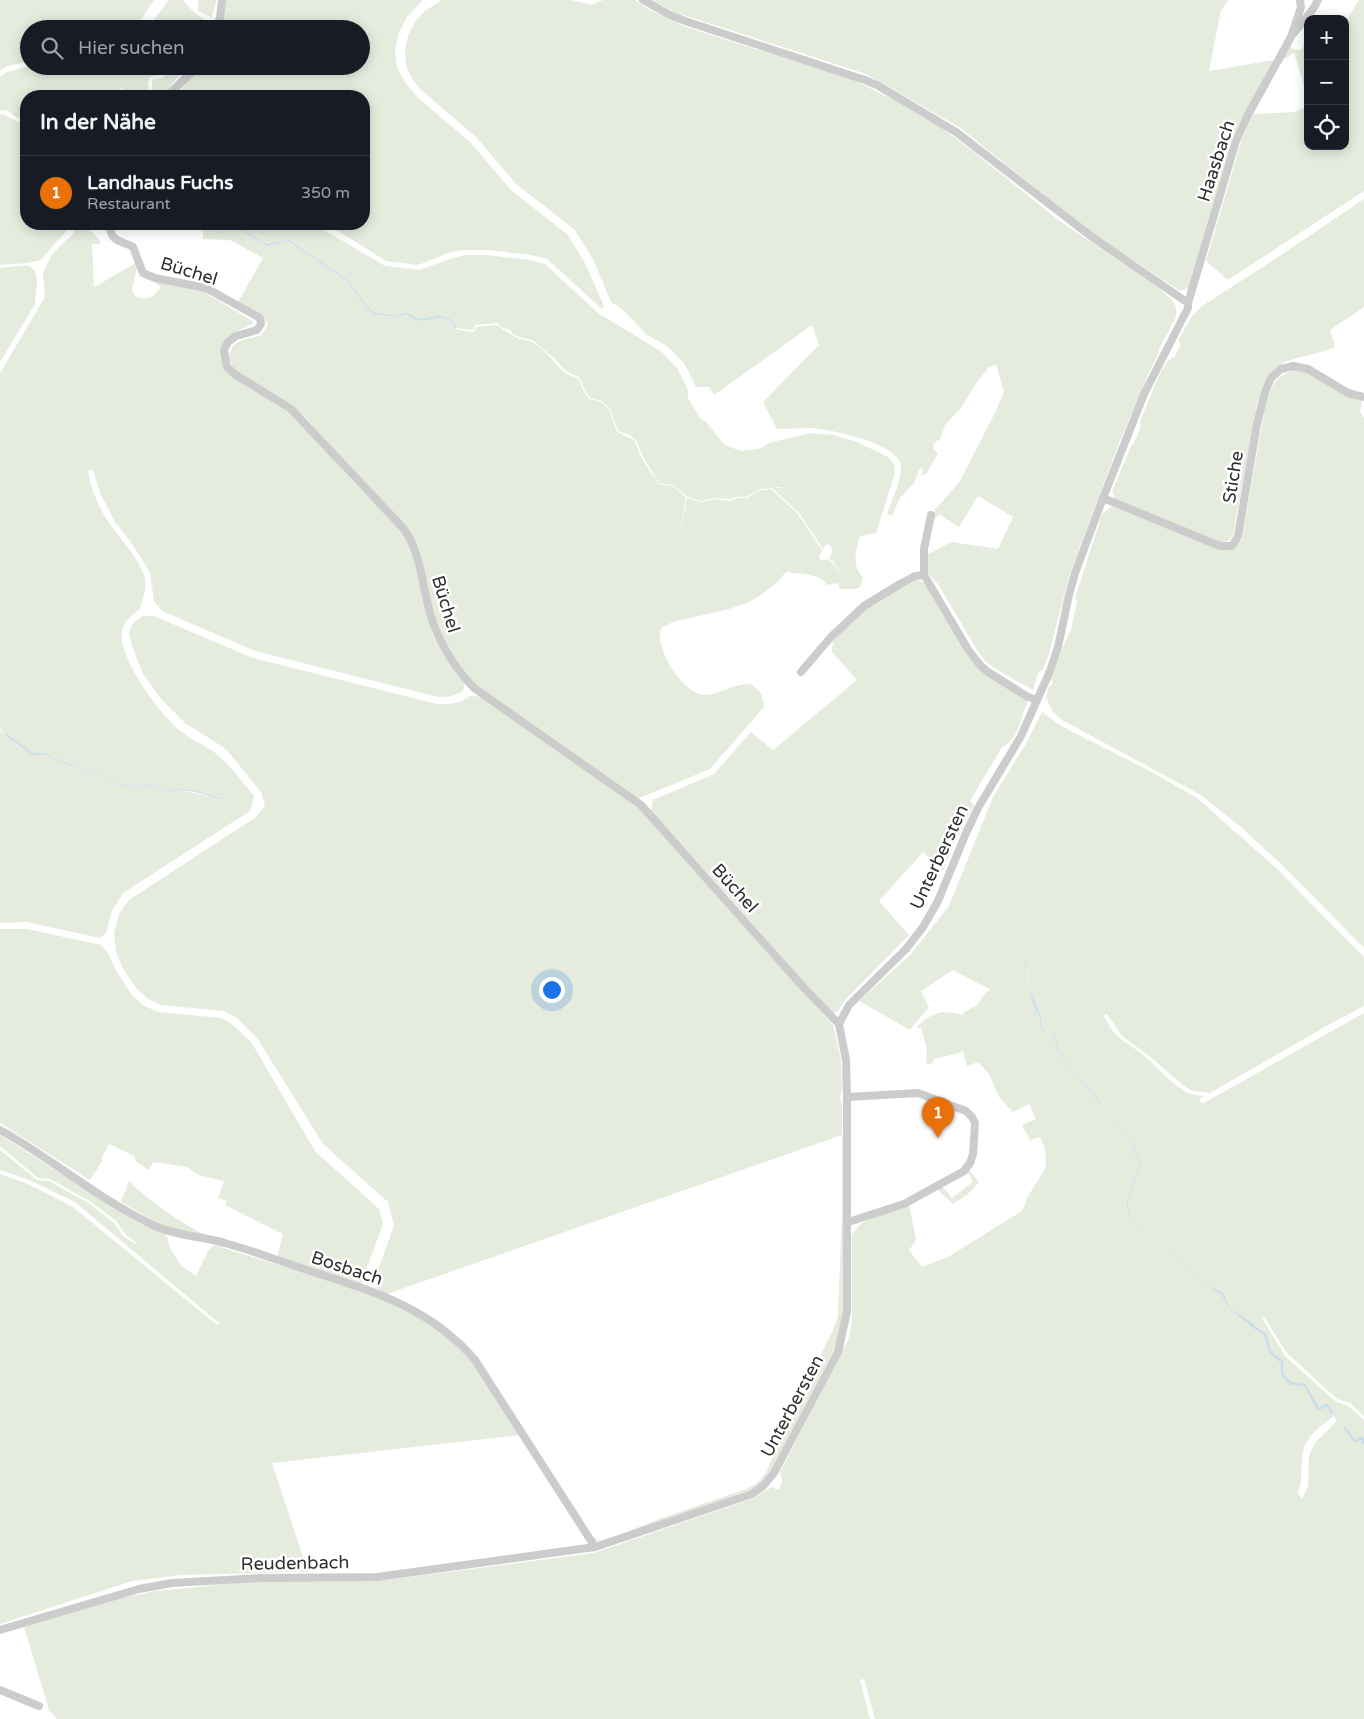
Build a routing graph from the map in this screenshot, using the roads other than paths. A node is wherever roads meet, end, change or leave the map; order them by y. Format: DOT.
graph roads {
  1 [pos="222,0"];
  2 [pos="643,0"];
  3 [pos="1300,0"];
  4 [pos="1318,0"];
  5 [pos="219,20"];
  6 [pos="1291,37"];
  7 [pos="189,75"];
  8 [pos="173,90"];
  9 [pos="110,230"];
  10 [pos="1188,303"];
  11 [pos="1364,397"];
  12 [pos="1103,498"];
  13 [pos="931,515"];
  14 [pos="924,575"];
  15 [pos="801,672"];
  16 [pos="1037,700"];
  17 [pos="839,1024"];
  18 [pos="847,1097"];
  19 [pos="0,1130"];
  20 [pos="848,1222"];
  21 [pos="595,1547"];
  22 [pos="0,1630"];
  23 [pos="0,1690"];
  24 [pos="39,1706"];
  1 -- 5 [label="street"];
  2 -- 10 [label="street"];
  3 -- 6 [label="street, Haasbach"];
  4 -- 6 [label="street, Haasbach"];
  6 -- 10 [label="street, Haasbach"];
  7 -- 8 [label="street"];
  9 -- 17 [label="street, Büchel"];
  10 -- 12 [label="street, Haasbach"];
  11 -- 12 [label="street, Stiche"];
  12 -- 16 [label="street, Unterbersten"];
  13 -- 14 [label="street"];
  14 -- 15 [label="street"];
  14 -- 16 [label="street"];
  16 -- 17 [label="street, Unterbersten"];
  17 -- 18 [label="street, Unterbersten"];
  18 -- 20 [label="street, Unterbersten"];
  18 -- 20 [label="street"];
  19 -- 21 [label="street, Bosbach"];
  20 -- 21 [label="street, Unterbersten"];
  21 -- 22 [label="street, Reudenbach"];
  23 -- 24 [label="street"];
}
